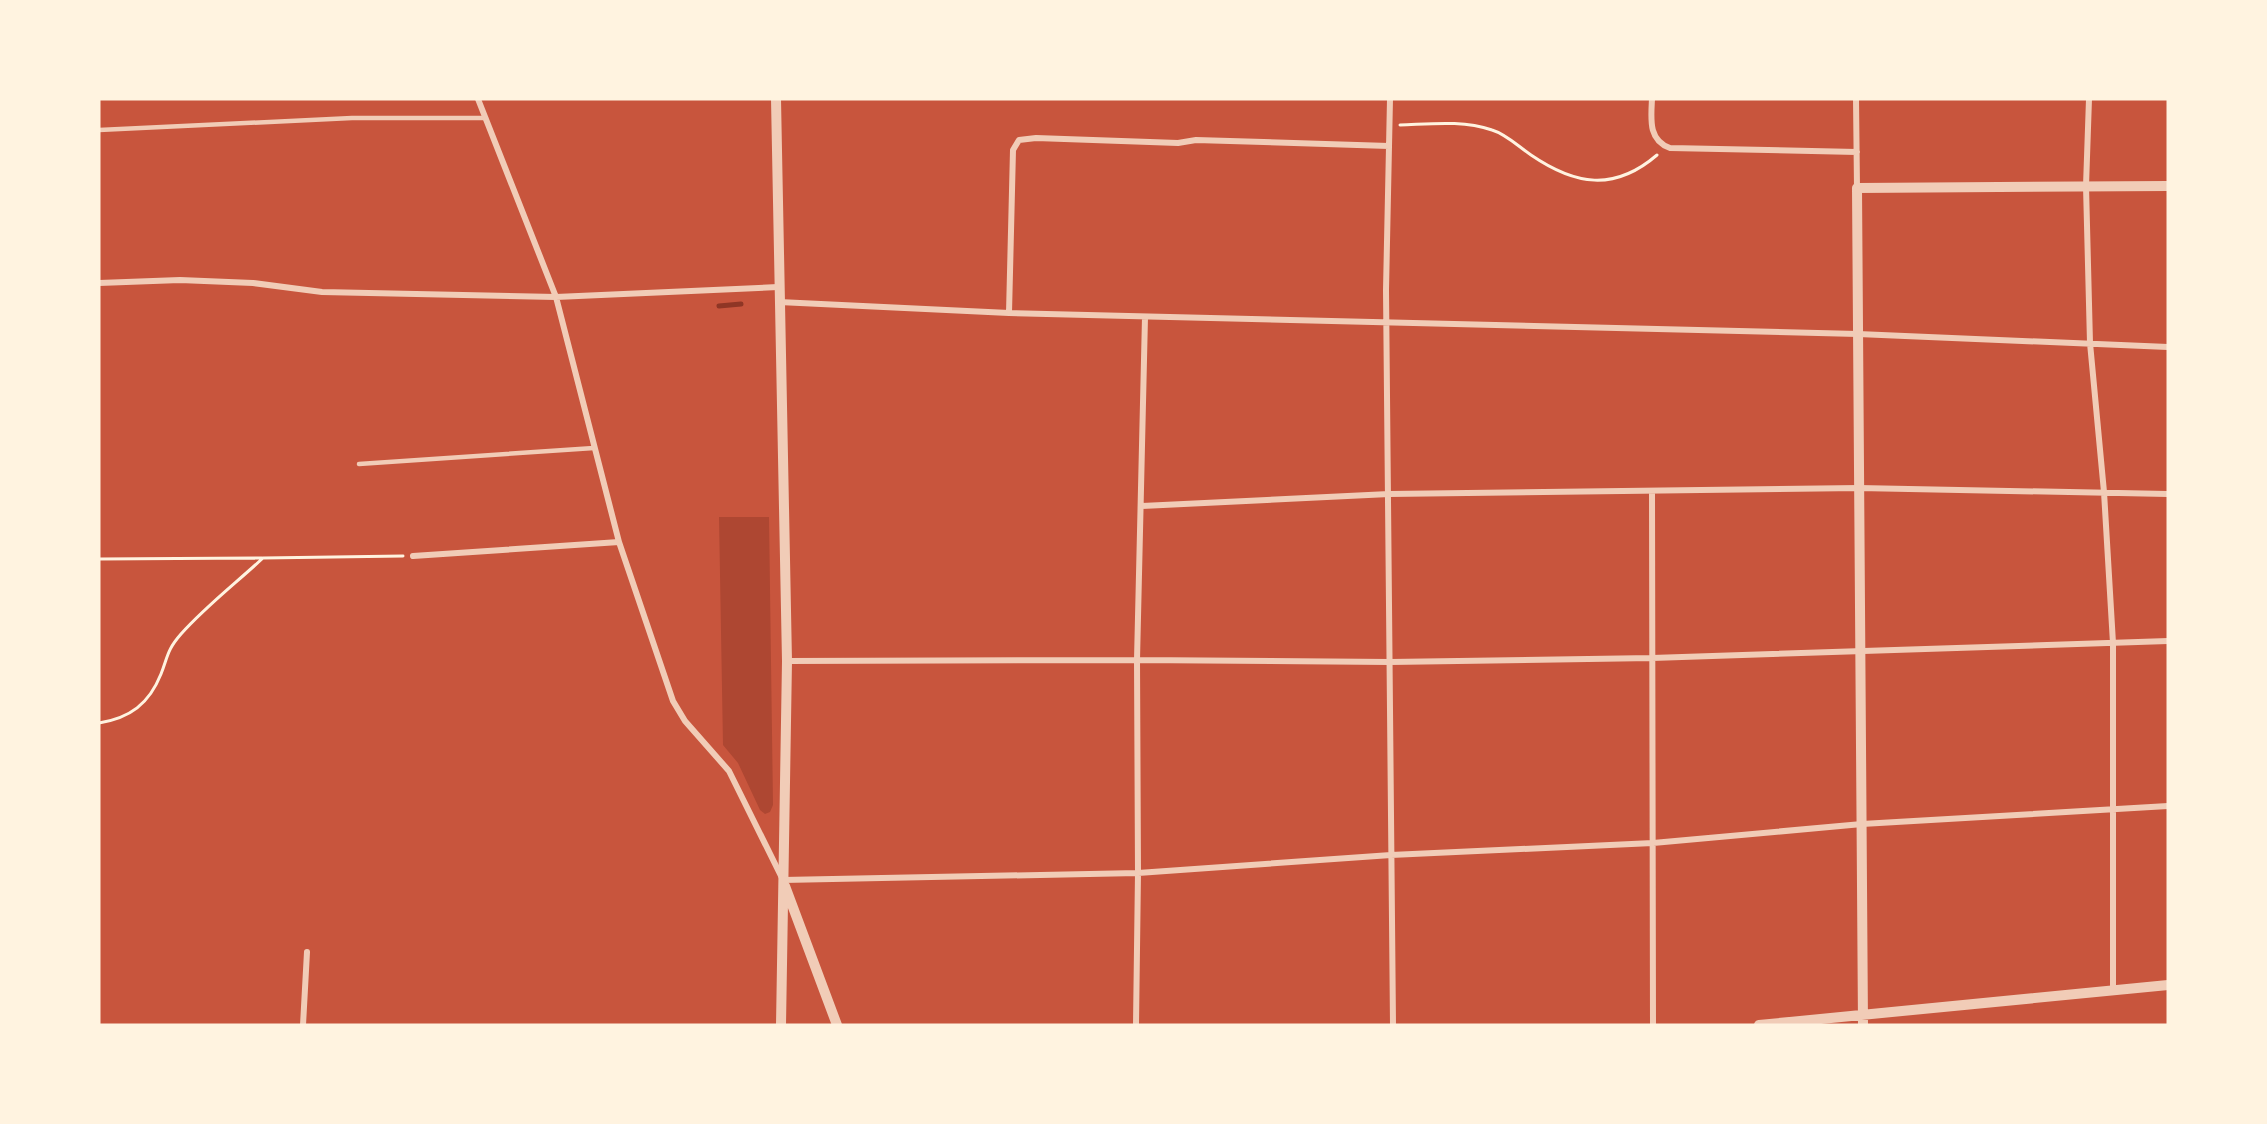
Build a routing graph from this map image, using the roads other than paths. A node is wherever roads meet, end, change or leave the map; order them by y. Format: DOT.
graph roads {
  1 [pos="478,99"];
  2 [pos="776,99"];
  3 [pos="1390,99"];
  4 [pos="1652,99"];
  5 [pos="1856,99"];
  6 [pos="2089,99"];
  7 [pos="486,118"];
  8 [pos="99,130"];
  9 [pos="1389,146"];
  10 [pos="1857,152"];
  11 [pos="2086,186"];
  12 [pos="2168,186"];
  13 [pos="1857,188"];
  14 [pos="99,283"];
  15 [pos="778,287"];
  16 [pos="556,297"];
  17 [pos="779,302"];
  18 [pos="1009,313"];
  19 [pos="1144,317"];
  20 [pos="1388,321"];
  21 [pos="1858,334"];
  22 [pos="2090,343"];
  23 [pos="2168,347"];
  24 [pos="594,448"];
  25 [pos="359,464"];
  26 [pos="1859,488"];
  27 [pos="1652,492"];
  28 [pos="2104,492"];
  29 [pos="1389,494"];
  30 [pos="2168,494"];
  31 [pos="1142,506"];
  32 [pos="619,542"];
  33 [pos="413,555"];
  34 [pos="2168,641"];
  35 [pos="2113,642"];
  36 [pos="1860,650"];
  37 [pos="1652,658"];
  38 [pos="1137,660"];
  39 [pos="787,661"];
  40 [pos="1390,663"];
  41 [pos="2168,806"];
  42 [pos="2112,810"];
  43 [pos="1862,824"];
  44 [pos="1653,843"];
  45 [pos="1391,855"];
  46 [pos="1138,873"];
  47 [pos="783,880"];
  48 [pos="307,952"];
  49 [pos="2168,985"];
  50 [pos="2113,990"];
  51 [pos="1863,1020"];
  52 [pos="303,1025"];
  53 [pos="781,1025"];
  54 [pos="837,1025"];
  55 [pos="1136,1025"];
  56 [pos="1393,1025"];
  57 [pos="1653,1025"];
  58 [pos="1759,1025"];
  1 -- 7 [label="street"];
  2 -- 15 [label="street"];
  3 -- 9 [label="street"];
  4 -- 10 [label="street"];
  5 -- 10 [label="street"];
  6 -- 11 [label="street"];
  7 -- 8 [label="lane"];
  7 -- 16 [label="street"];
  9 -- 18 [label="street"];
  9 -- 20 [label="street"];
  10 -- 13 [label="street"];
  11 -- 12 [label="street"];
  11 -- 13 [label="street"];
  11 -- 22 [label="street"];
  13 -- 21 [label="street"];
  14 -- 16 [label="street"];
  15 -- 16 [label="street"];
  15 -- 17 [label="street"];
  16 -- 24 [label="street"];
  17 -- 18 [label="street"];
  17 -- 39 [label="street"];
  18 -- 19 [label="street"];
  19 -- 20 [label="street"];
  19 -- 31 [label="street"];
  20 -- 21 [label="street"];
  20 -- 29 [label="street"];
  21 -- 22 [label="street"];
  21 -- 26 [label="street"];
  22 -- 23 [label="street"];
  22 -- 28 [label="street"];
  24 -- 25 [label="lane"];
  24 -- 32 [label="street"];
  26 -- 27 [label="street"];
  26 -- 28 [label="street"];
  26 -- 36 [label="street"];
  27 -- 29 [label="street"];
  27 -- 37 [label="street"];
  28 -- 30 [label="street"];
  28 -- 35 [label="street"];
  29 -- 31 [label="street"];
  29 -- 40 [label="street"];
  31 -- 38 [label="street"];
  32 -- 33 [label="street"];
  32 -- 47 [label="street"];
  34 -- 35 [label="street"];
  35 -- 36 [label="street"];
  35 -- 42 [label="street"];
  36 -- 37 [label="street"];
  36 -- 43 [label="street"];
  37 -- 40 [label="street"];
  37 -- 44 [label="street"];
  38 -- 39 [label="street"];
  38 -- 40 [label="street"];
  38 -- 46 [label="street"];
  39 -- 47 [label="street"];
  40 -- 45 [label="street"];
  41 -- 42 [label="street"];
  42 -- 43 [label="street"];
  42 -- 50 [label="street"];
  43 -- 44 [label="street"];
  43 -- 51 [label="street"];
  44 -- 45 [label="street"];
  44 -- 57 [label="street"];
  45 -- 46 [label="street"];
  45 -- 56 [label="street"];
  46 -- 47 [label="street"];
  46 -- 55 [label="street"];
  47 -- 53 [label="street"];
  47 -- 54 [label="street"];
  48 -- 52 [label="street"];
  49 -- 50 [label="street"];
  50 -- 51 [label="street"];
  51 -- 58 [label="street"];
}
